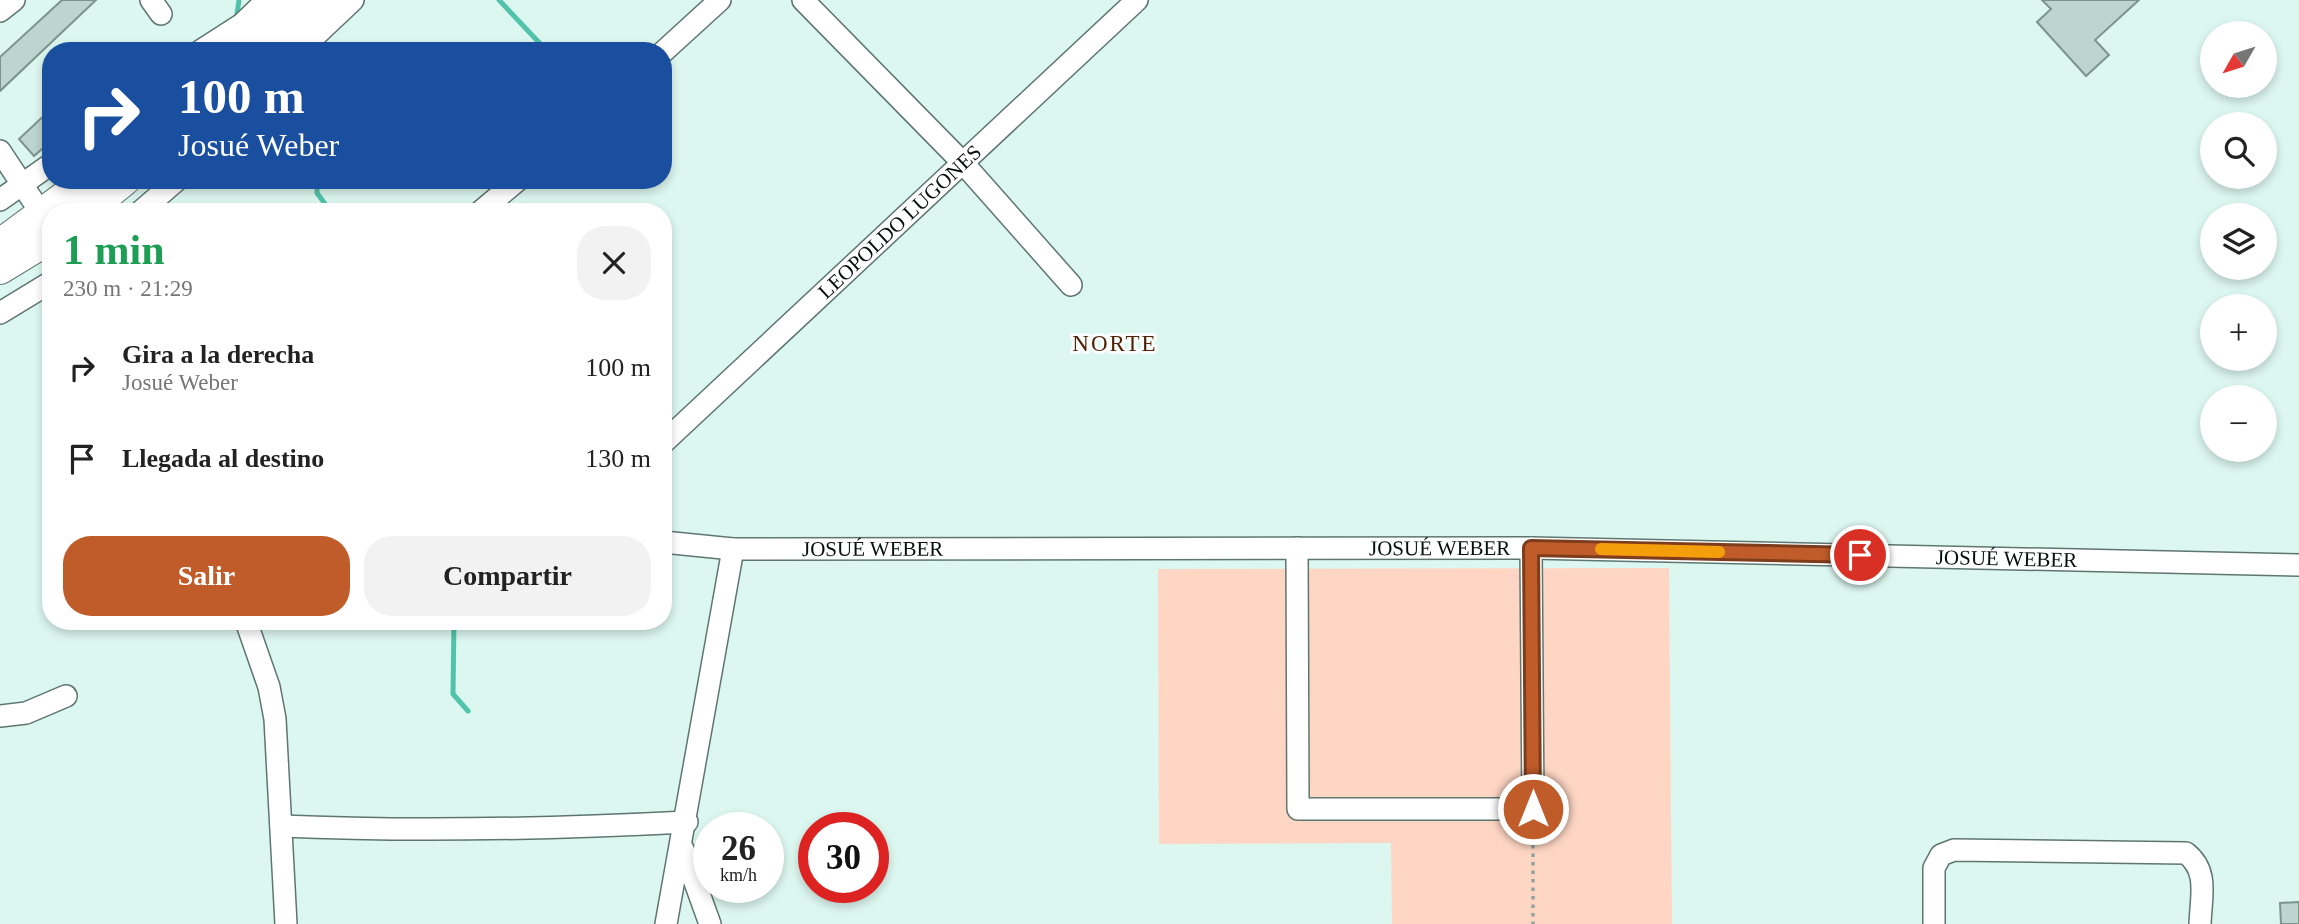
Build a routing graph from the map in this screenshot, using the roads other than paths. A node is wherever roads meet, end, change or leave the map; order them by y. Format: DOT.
graph roads {
  1 [pos="14,0"];
  2 [pos="267,0"];
  3 [pos="296,0"];
  4 [pos="327,0"];
  5 [pos="353,0"];
  6 [pos="720,0"];
  7 [pos="803,0"];
  8 [pos="1137,0"];
  9 [pos="0,11"];
  10 [pos="214,42"];
  11 [pos="251,42"];
  12 [pos="283,42"];
  13 [pos="309,42"];
  14 [pos="672,44"];
  15 [pos="0,151"];
  16 [pos="962,163"];
  17 [pos="42,171"];
  18 [pos="25,185"];
  19 [pos="79,189"];
  20 [pos="114,189"];
  21 [pos="167,189"];
  22 [pos="507,189"];
  23 [pos="0,200"];
  24 [pos="67,203"];
  25 [pos="97,203"];
  26 [pos="150,203"];
  27 [pos="491,203"];
  28 [pos="42,217"];
  29 [pos="42,229"];
  30 [pos="42,231"];
  31 [pos="0,244"];
  32 [pos="0,269"];
  33 [pos="1071,285"];
  34 [pos="42,287"];
  35 [pos="0,313"];
  36 [pos="672,435"];
  37 [pos="672,543"];
  38 [pos="733,548"];
  39 [pos="1297,548"];
  40 [pos="1531,548"];
  41 [pos="2299,565"];
  42 [pos="249,630"];
  43 [pos="66,696"];
  44 [pos="0,716"];
  45 [pos="687,822"];
  46 [pos="281,826"];
  47 [pos="682,847"];
  48 [pos="286,924"];
  49 [pos="666,924"];
  50 [pos="710,924"];
  51 [pos="1934,924"];
  52 [pos="2200,924"];
  1 -- 9 [label="street"];
  2 -- 10 [label="street"];
  3 -- 11 [label="main road"];
  4 -- 12 [label="main road"];
  5 -- 13 [label="street"];
  6 -- 14 [label="street"];
  7 -- 16 [label="street"];
  8 -- 16 [label="street, LEOPOLDO LUGONES"];
  15 -- 18 [label="street"];
  16 -- 33 [label="street"];
  16 -- 36 [label="street, LEOPOLDO LUGONES"];
  17 -- 18 [label="street"];
  18 -- 23 [label="street"];
  18 -- 28 [label="street"];
  19 -- 24 [label="main road"];
  20 -- 25 [label="main road"];
  21 -- 26 [label="street"];
  22 -- 27 [label="street"];
  29 -- 31 [label="main road"];
  30 -- 32 [label="main road"];
  34 -- 35 [label="street"];
  37 -- 38 [label="street, JOSUÉ WEBER"];
  38 -- 39 [label="street, JOSUÉ WEBER"];
  38 -- 45 [label="street"];
  39 -- 40 [label="street, JOSUÉ WEBER"];
  39 -- 40 [label="street"];
  40 -- 41 [label="street, JOSUÉ WEBER"];
  42 -- 46 [label="street"];
  43 -- 44 [label="street"];
  45 -- 46 [label="street"];
  45 -- 47 [label="street"];
  46 -- 48 [label="street"];
  47 -- 49 [label="street"];
  47 -- 50 [label="street"];
  51 -- 52 [label="street"];
}
